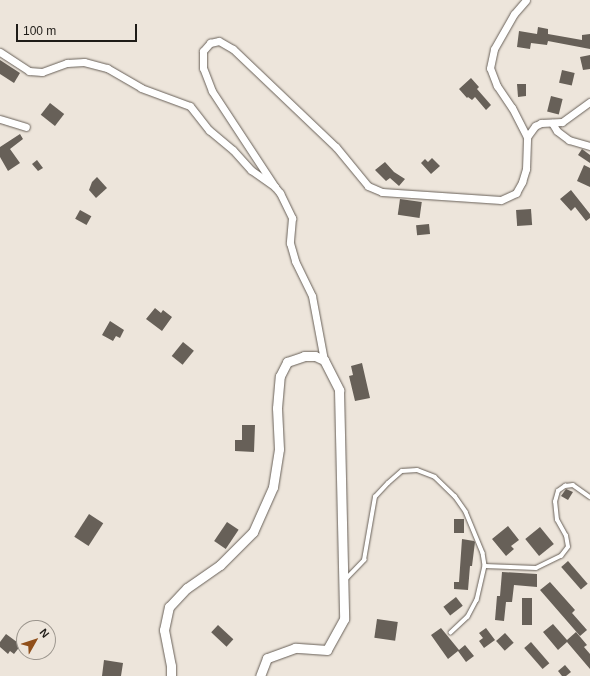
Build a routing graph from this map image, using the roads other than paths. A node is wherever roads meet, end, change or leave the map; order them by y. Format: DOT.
graph roads {
  1 [pos="526,0"];
  2 [pos="0,52"];
  3 [pos="590,102"];
  4 [pos="0,119"];
  5 [pos="552,123"];
  6 [pos="26,127"];
  7 [pos="527,137"];
  8 [pos="590,146"];
  9 [pos="276,187"];
  10 [pos="324,360"];
  11 [pos="590,497"];
  12 [pos="485,566"];
  13 [pos="343,582"];
  14 [pos="451,633"];
  15 [pos="171,676"];
  16 [pos="260,676"];
  1 -- 7 [label="street"];
  2 -- 9 [label="street"];
  3 -- 5 [label="street"];
  4 -- 6 [label="street"];
  5 -- 7 [label="street"];
  5 -- 8 [label="street"];
  7 -- 9 [label="street"];
  9 -- 10 [label="street"];
  10 -- 13 [label="street"];
  10 -- 15 [label="street"];
  11 -- 12 [label="lane"];
  12 -- 13 [label="lane"];
  12 -- 14 [label="lane"];
  13 -- 16 [label="street"];
}
